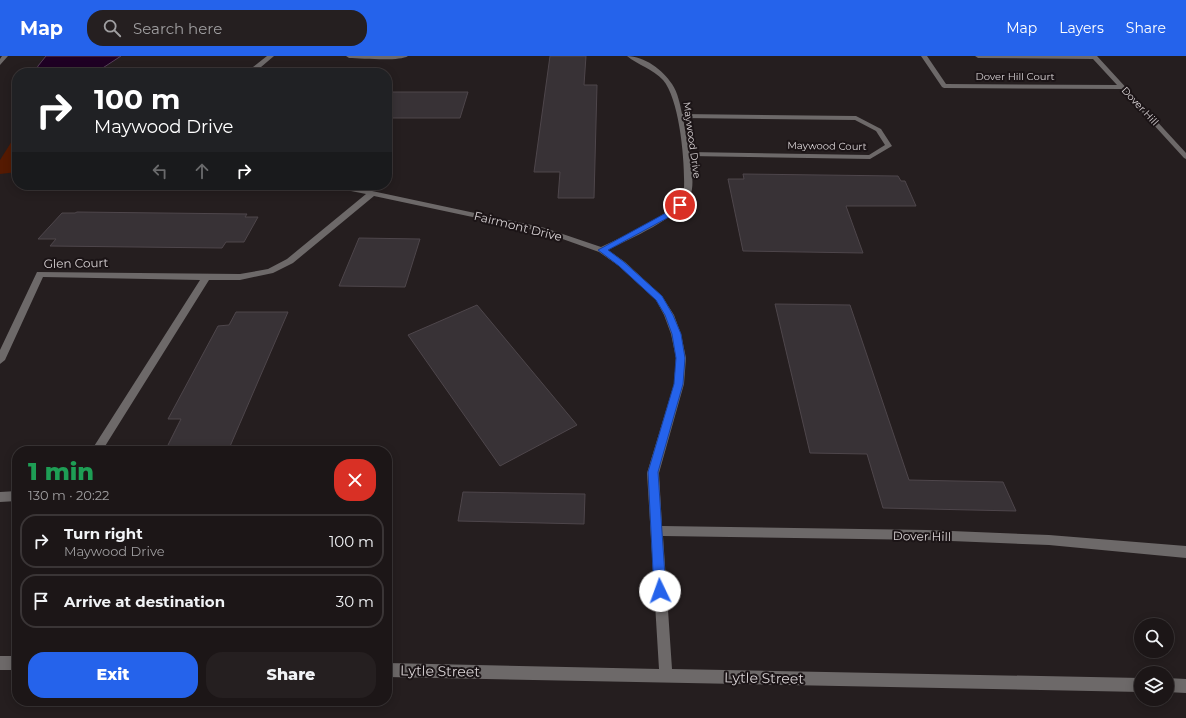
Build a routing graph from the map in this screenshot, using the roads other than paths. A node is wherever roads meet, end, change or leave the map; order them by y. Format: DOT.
graph roads {
  1 [pos="6,56"];
  2 [pos="271,56"];
  3 [pos="350,56"];
  4 [pos="405,56"];
  5 [pos="630,56"];
  6 [pos="924,56"];
  7 [pos="978,56"];
  8 [pos="1094,57"];
  9 [pos="0,63"];
  10 [pos="255,68"];
  11 [pos="1122,87"];
  12 [pos="680,116"];
  13 [pos="686,154"];
  14 [pos="1185,155"];
  15 [pos="355,190"];
  16 [pos="371,194"];
  17 [pos="602,250"];
  18 [pos="206,277"];
  19 [pos="0,360"];
  20 [pos="99,446"];
  21 [pos="12,496"];
  22 [pos="0,497"];
  23 [pos="656,531"];
  24 [pos="1186,552"];
  25 [pos="0,663"];
  26 [pos="12,663"];
  27 [pos="392,670"];
  28 [pos="666,676"];
  29 [pos="1134,685"];
  30 [pos="1174,685"];
  31 [pos="1186,686"];
  1 -- 9 [label="street"];
  2 -- 10 [label="street"];
  3 -- 4 [label="street"];
  5 -- 12 [label="street, Maywood Drive"];
  6 -- 11 [label="street, Dover Hill Court"];
  7 -- 8 [label="street, Dover Hill Court"];
  8 -- 11 [label="street, Dover Hill"];
  11 -- 14 [label="street, Dover Hill"];
  12 -- 13 [label="street, Maywood Drive"];
  12 -- 13 [label="street, Maywood Court"];
  13 -- 17 [label="street, Maywood Drive"];
  15 -- 16 [label="street, Fairmont Drive"];
  16 -- 17 [label="street, Fairmont Drive"];
  16 -- 18 [label="street, Glen Court"];
  17 -- 23 [label="street, Fairmont Drive"];
  18 -- 19 [label="street, Glen Court"];
  18 -- 20 [label="street"];
  21 -- 22 [label="street"];
  23 -- 24 [label="street, Dover Hill"];
  23 -- 28 [label="street, Fairmont Drive"];
  25 -- 26 [label="street"];
  27 -- 28 [label="street, Lytle Street"];
  28 -- 29 [label="street, Lytle Street"];
  30 -- 31 [label="street"];
}
